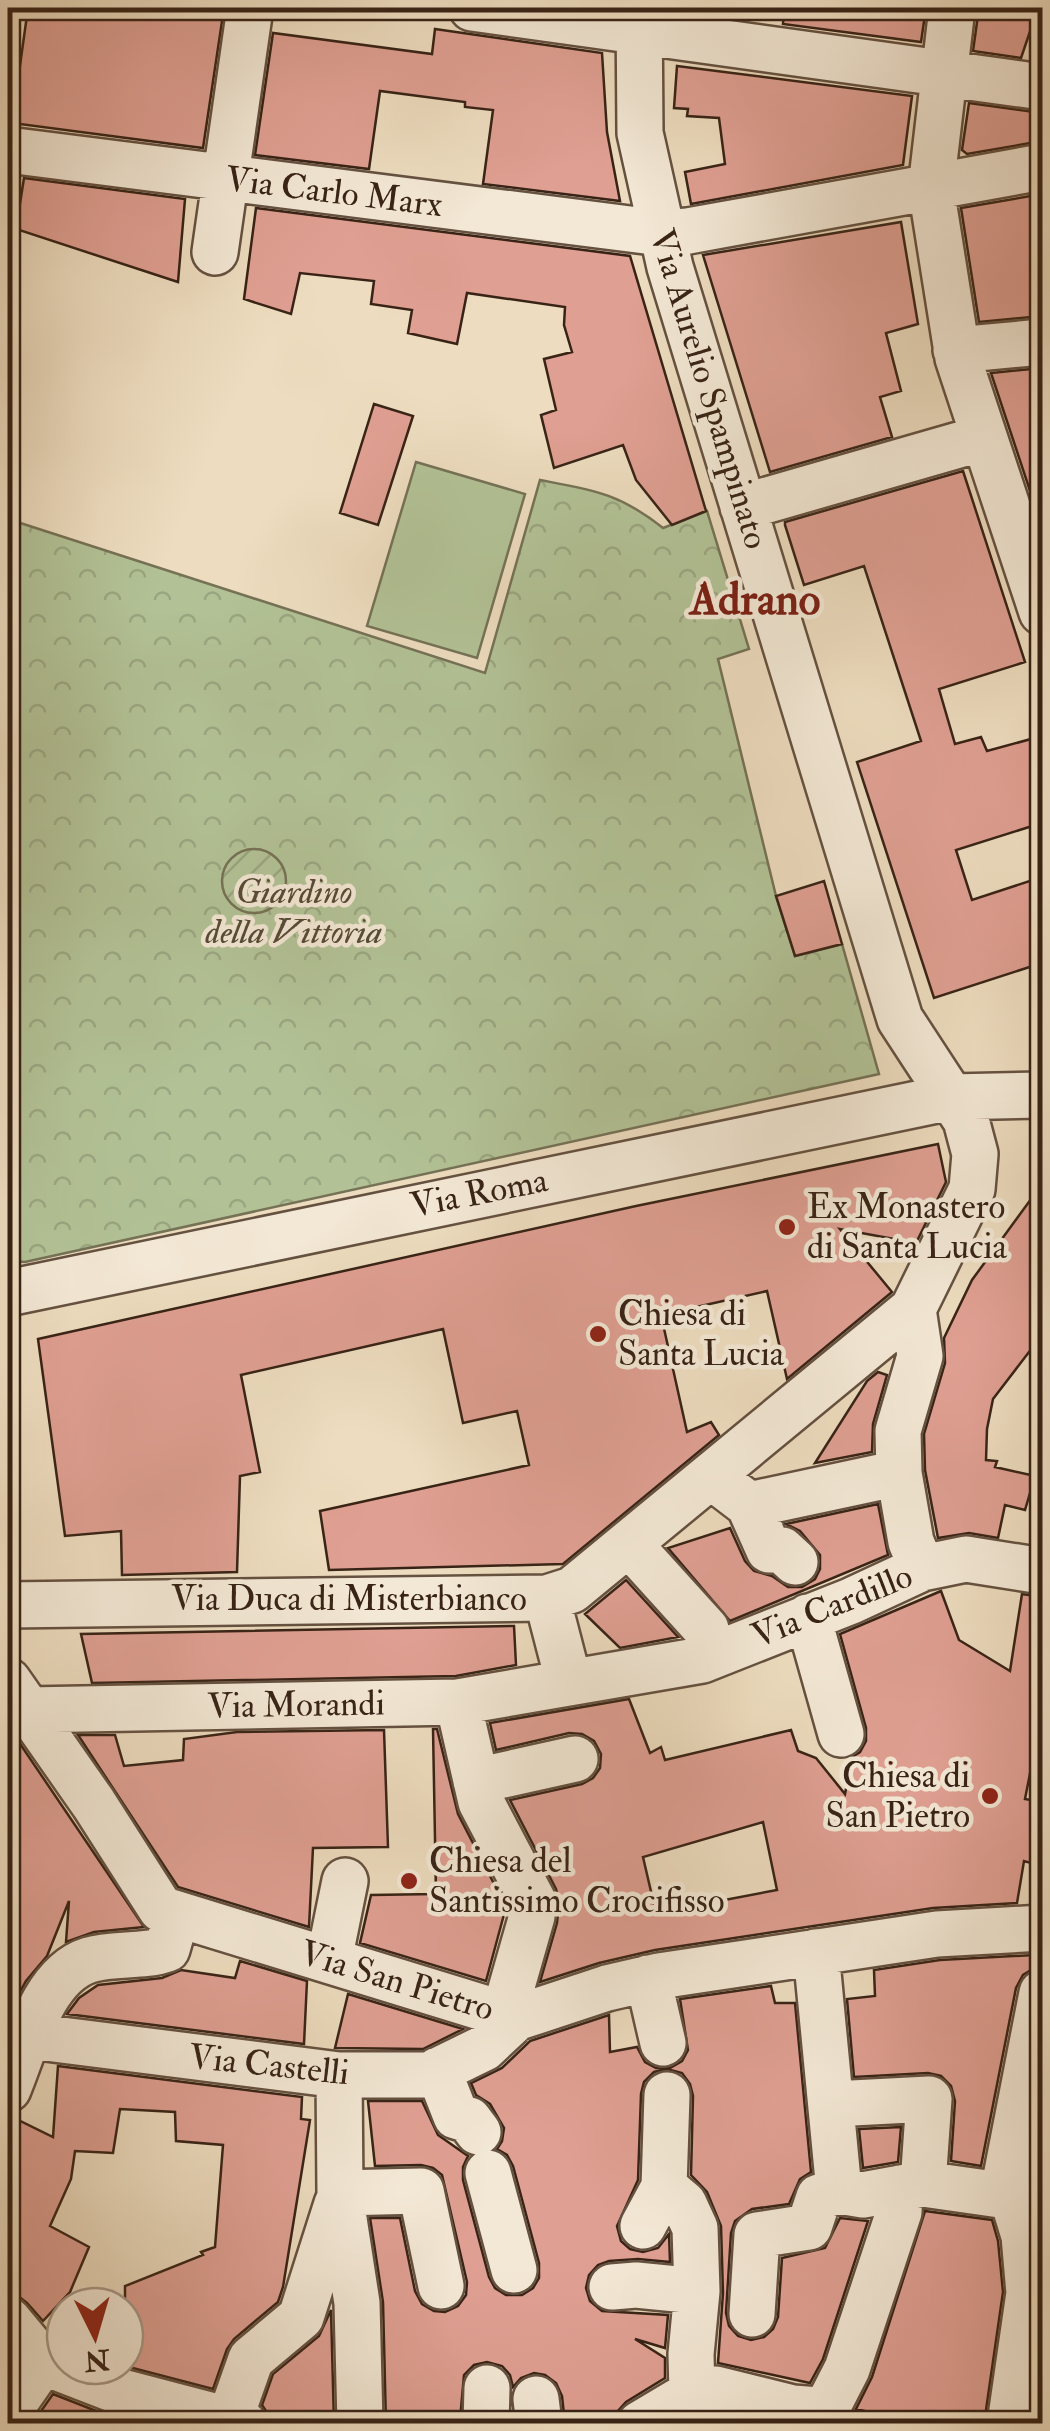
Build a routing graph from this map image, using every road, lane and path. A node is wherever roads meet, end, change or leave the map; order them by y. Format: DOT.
graph roads {
  1 [pos="250,8"];
  2 [pos="472,8"];
  3 [pos="952,8"];
  4 [pos="638,19"];
  5 [pos="943,74"];
  6 [pos="1042,87"];
  7 [pos="8,150"];
  8 [pos="1042,168"];
  9 [pos="226,178"];
  10 [pos="930,188"];
  11 [pos="662,233"];
  12 [pos="216,252"];
  13 [pos="1042,342"];
  14 [pos="956,350"];
  15 [pos="983,438"];
  16 [pos="743,508"];
  17 [pos="1042,612"];
  18 [pos="1042,1095"];
  19 [pos="952,1097"];
  20 [pos="8,1293"];
  21 [pos="912,1310"];
  22 [pos="900,1472"];
  23 [pos="712,1476"];
  24 [pos="749,1506"];
  25 [pos="630,1544"];
  26 [pos="796,1562"];
  27 [pos="922,1568"];
  28 [pos="1042,1571"];
  29 [pos="547,1598"];
  30 [pos="8,1605"];
  31 [pos="808,1617"];
  32 [pos="706,1628"];
  33 [pos="568,1683"];
  34 [pos="458,1702"];
  35 [pos="39,1706"];
  36 [pos="842,1734"];
  37 [pos="575,1759"];
  38 [pos="476,1781"];
  39 [pos="345,1881"];
  40 [pos="177,1914"];
  41 [pos="1035,1928"];
  42 [pos="816,1952"];
  43 [pos="329,1960"];
  44 [pos="648,1978"];
  45 [pos="1042,1993"];
  46 [pos="510,2016"];
  47 [pos="19,2032"];
  48 [pos="663,2043"];
  49 [pos="438,2070"];
  50 [pos="339,2075"];
  51 [pos="8,2089"];
  52 [pos="667,2096"];
  53 [pos="832,2104"];
  54 [pos="911,2186"];
  55 [pos="664,2187"];
  56 [pos="839,2192"];
  57 [pos="357,2193"];
  58 [pos="1027,2200"];
  59 [pos="643,2226"];
  60 [pos="514,2270"];
  61 [pos="441,2286"];
  62 [pos="612,2287"];
  63 [pos="697,2292"];
  64 [pos="752,2314"];
  65 [pos="8,2320"];
  66 [pos="43,2362"];
  67 [pos="692,2393"];
  68 [pos="112,2407"];
  69 [pos="8,2412"];
  70 [pos="165,2414"];
  71 [pos="788,2416"];
  72 [pos="234,2422"];
  73 [pos="360,2424"];
  74 [pos="640,2424"];
  75 [pos="1010,2424"];
  1 -- 9 [label="street"];
  2 -- 4 [label="street"];
  3 -- 5 [label="street"];
  4 -- 5 [label="street"];
  4 -- 11 [label="street, Via Aurelio Spampinato"];
  5 -- 6 [label="street"];
  5 -- 10 [label="street"];
  7 -- 9 [label="street, Via Carlo Marx"];
  8 -- 10 [label="street, Via Carlo Marx"];
  9 -- 11 [label="street, Via Carlo Marx"];
  9 -- 12 [label="street"];
  10 -- 11 [label="street, Via Carlo Marx"];
  10 -- 14 [label="street"];
  11 -- 16 [label="street, Via Aurelio Spampinato"];
  13 -- 14 [label="street"];
  14 -- 15 [label="street"];
  15 -- 16 [label="street"];
  15 -- 17 [label="street"];
  16 -- 19 [label="street, Via Aurelio Spampinato"];
  18 -- 19 [label="street, Via Roma"];
  19 -- 20 [label="street, Via Roma"];
  19 -- 21 [label="street, Via Aurelio Spampinato"];
  21 -- 22 [label="street"];
  21 -- 23 [label="street, Via Duca di Misterbianco"];
  22 -- 24 [label="street"];
  22 -- 27 [label="street"];
  23 -- 24 [label="street"];
  23 -- 25 [label="street, Via Duca di Misterbianco"];
  24 -- 26 [label="street"];
  25 -- 29 [label="street, Via Duca di Misterbianco"];
  25 -- 32 [label="street"];
  27 -- 28 [label="street, Via Cardillo"];
  27 -- 31 [label="street, Via Cardillo"];
  29 -- 30 [label="street, Via Duca di Misterbianco"];
  29 -- 33 [label="street"];
  31 -- 33 [label="street, Via Cardillo"];
  31 -- 36 [label="street"];
  33 -- 34 [label="street, Via Morandi"];
  34 -- 35 [label="street, Via Morandi"];
  34 -- 38 [label="street"];
  35 -- 40 [label="street, Via San Pietro"];
  37 -- 38 [label="street"];
  38 -- 46 [label="street"];
  39 -- 43 [label="street"];
  40 -- 43 [label="street, Via San Pietro"];
  40 -- 47 [label="street"];
  41 -- 42 [label="street, Via San Pietro"];
  42 -- 44 [label="street, Via San Pietro"];
  42 -- 53 [label="street"];
  43 -- 46 [label="street, Via San Pietro"];
  44 -- 46 [label="street, Via San Pietro"];
  44 -- 48 [label="street"];
  45 -- 58 [label="street"];
  46 -- 49 [label="street, Via Castelli"];
  47 -- 50 [label="street, Via Castelli"];
  47 -- 51 [label="street"];
  49 -- 50 [label="street, Via Castelli"];
  49 -- 60 [label="street"];
  50 -- 57 [label="street"];
  52 -- 55 [label="street"];
  53 -- 54 [label="street"];
  53 -- 56 [label="street"];
  54 -- 56 [label="street"];
  54 -- 58 [label="street"];
  54 -- 71 [label="street"];
  55 -- 59 [label="street"];
  55 -- 63 [label="street"];
  56 -- 64 [label="street"];
  57 -- 61 [label="street"];
  57 -- 72 [label="street"];
  57 -- 73 [label="street"];
  58 -- 75 [label="street"];
  62 -- 63 [label="street"];
  63 -- 67 [label="street"];
  65 -- 66 [label="street"];
  66 -- 68 [label="street"];
  66 -- 69 [label="street"];
  67 -- 71 [label="street"];
  67 -- 74 [label="street"];
  68 -- 70 [label="street"];
  70 -- 72 [label="street"];
}
